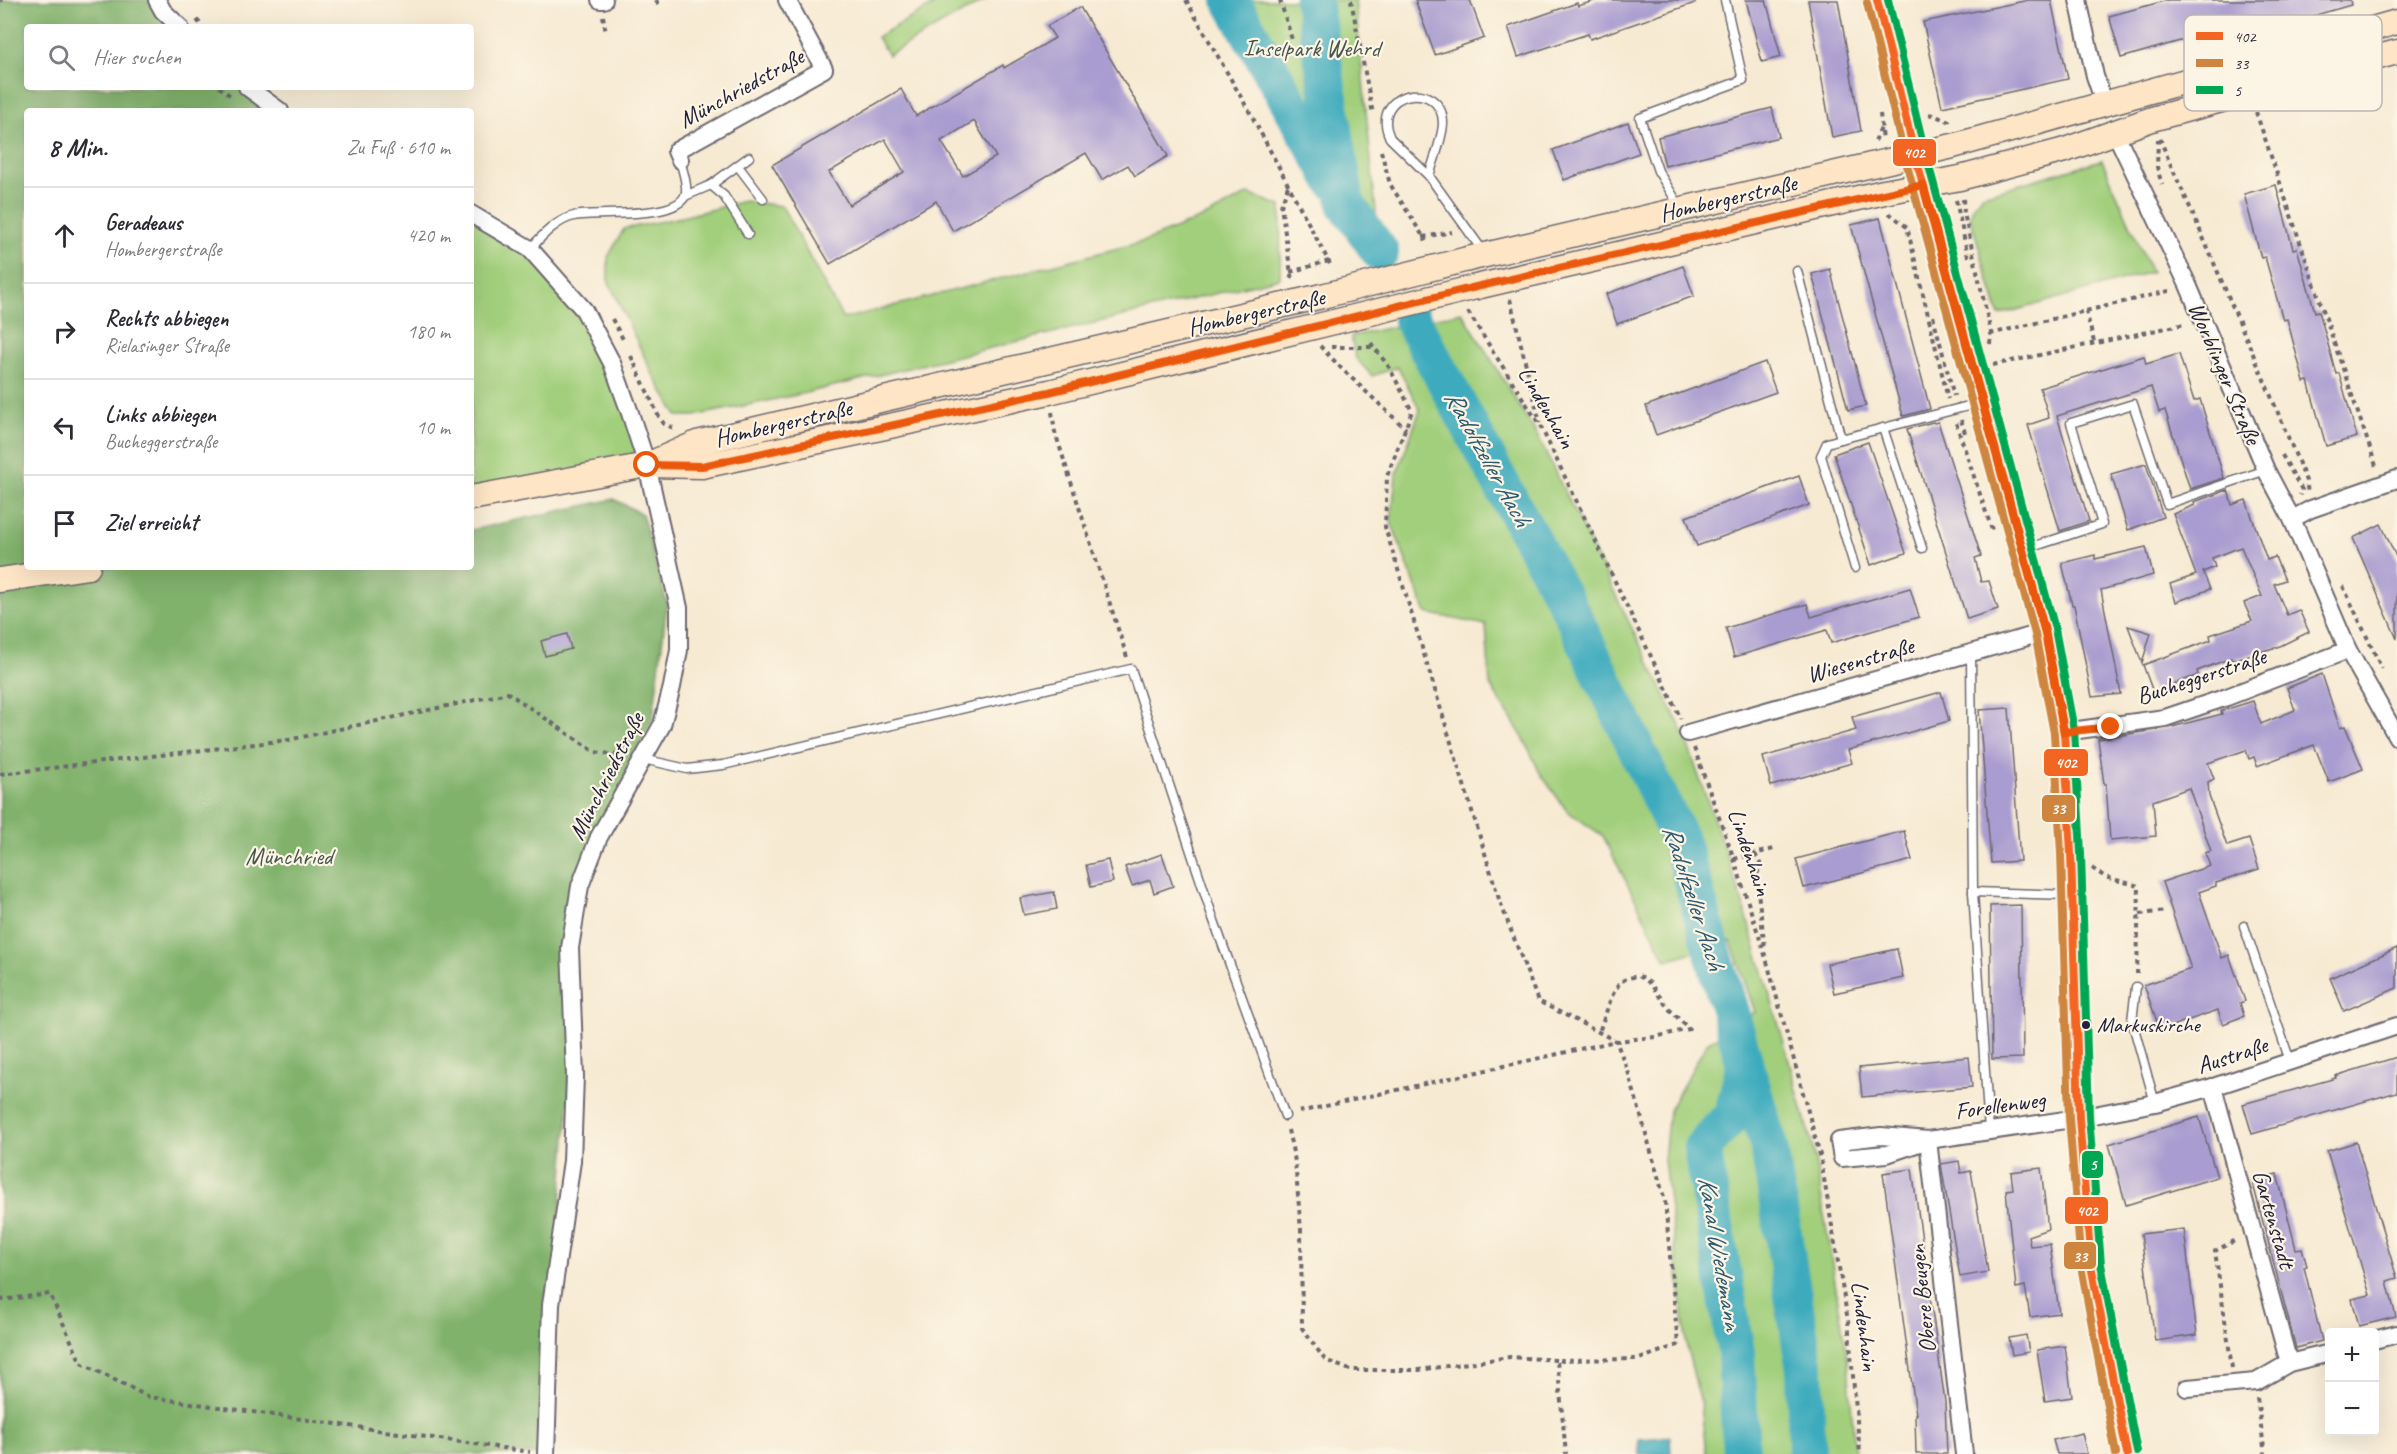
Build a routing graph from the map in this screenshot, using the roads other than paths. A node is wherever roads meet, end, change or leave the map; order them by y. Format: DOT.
graph roads {
  1 [pos="157,0"];
  2 [pos="787,0"];
  3 [pos="1725,0"];
  4 [pos="1877,0"];
  5 [pos="2078,0"];
  6 [pos="2397,22"];
  7 [pos="177,24"];
  8 [pos="2382,26"];
  9 [pos="2397,52"];
  10 [pos="2382,56"];
  11 [pos="2184,83"];
  12 [pos="251,90"];
  13 [pos="2105,105"];
  14 [pos="276,108"];
  15 [pos="2184,109"];
  16 [pos="2115,132"];
  17 [pos="1915,155"];
  18 [pos="749,157"];
  19 [pos="680,160"];
  20 [pos="738,166"];
  21 [pos="1429,176"];
  22 [pos="711,185"];
  23 [pos="1923,185"];
  24 [pos="685,196"];
  25 [pos="763,200"];
  26 [pos="1681,208"];
  27 [pos="474,216"];
  28 [pos="748,234"];
  29 [pos="530,249"];
  30 [pos="1477,257"];
  31 [pos="1797,271"];
  32 [pos="1983,402"];
  33 [pos="1883,428"];
  34 [pos="1841,439"];
  35 [pos="647,465"];
  36 [pos="2266,470"];
  37 [pos="2389,481"];
  38 [pos="474,497"];
  39 [pos="2292,519"];
  40 [pos="1922,549"];
  41 [pos="2023,550"];
  42 [pos="1855,568"];
  43 [pos="68,570"];
  44 [pos="0,580"];
  45 [pos="2045,632"];
  46 [pos="2348,650"];
  47 [pos="1971,653"];
  48 [pos="2395,728"];
  49 [pos="2064,732"];
  50 [pos="1688,733"];
  51 [pos="643,759"];
  52 [pos="1973,892"];
  53 [pos="2072,896"];
  54 [pos="2244,926"];
  55 [pos="2136,987"];
  56 [pos="2397,1026"];
  57 [pos="2290,1061"];
  58 [pos="2212,1087"];
  59 [pos="2155,1103"];
  60 [pos="1285,1116"];
  61 [pos="2079,1118"];
  62 [pos="1989,1131"];
  63 [pos="1928,1140"];
  64 [pos="2397,1334"];
  65 [pos="2379,1339"];
  66 [pos="2325,1354"];
  67 [pos="2289,1364"];
  68 [pos="2187,1388"];
  69 [pos="546,1454"];
  70 [pos="1964,1454"];
  71 [pos="2127,1454"];
  1 -- 7 [label="street"];
  2 -- 19 [label="street, Münchriedstraße"];
  3 -- 26 [label="lane"];
  4 -- 17 [label="main road"];
  5 -- 13 [label="street, Worblinger Straße"];
  6 -- 8 [label="main road, Hombergerstraße"];
  9 -- 10 [label="main road, Hombergerstraße"];
  11 -- 13 [label="main road, Hombergerstraße"];
  12 -- 14 [label="street"];
  13 -- 16 [label="main road, Worblinger Straße"];
  13 -- 17 [label="main road, Hombergerstraße"];
  15 -- 16 [label="main road, Hombergerstraße"];
  16 -- 23 [label="main road, Hombergerstraße"];
  16 -- 36 [label="street, Worblinger Straße"];
  17 -- 23 [label="main road"];
  17 -- 26 [label="main road, Hombergerstraße"];
  18 -- 20 [label="lane"];
  19 -- 24 [label="lane, Münchriedstraße"];
  20 -- 22 [label="lane"];
  20 -- 25 [label="lane"];
  21 -- 21 [label="lane"];
  21 -- 30 [label="lane"];
  22 -- 24 [label="lane"];
  22 -- 28 [label="lane"];
  23 -- 32 [label="main road"];
  23 -- 35 [label="main road, Hombergerstraße, bridge"];
  24 -- 29 [label="lane"];
  26 -- 30 [label="main road, Hombergerstraße"];
  27 -- 29 [label="street, Münchriedstraße"];
  29 -- 35 [label="street, Münchriedstraße"];
  30 -- 35 [label="main road, Hombergerstraße, bridge"];
  31 -- 34 [label="lane"];
  32 -- 33 [label="lane"];
  32 -- 41 [label="main road"];
  33 -- 34 [label="lane"];
  33 -- 40 [label="lane"];
  34 -- 42 [label="lane"];
  35 -- 38 [label="main road"];
  35 -- 51 [label="street, Münchriedstraße"];
  36 -- 39 [label="street, Worblinger Straße"];
  36 -- 41 [label="lane"];
  37 -- 39 [label="street"];
  39 -- 46 [label="street, Worblinger Straße"];
  41 -- 45 [label="main road"];
  43 -- 44 [label="main road"];
  45 -- 47 [label="street, Wiesenstraße"];
  45 -- 49 [label="main road"];
  46 -- 48 [label="street, Worblinger Straße"];
  46 -- 49 [label="street, Bucheggerstraße"];
  47 -- 50 [label="street, Wiesenstraße"];
  47 -- 52 [label="lane"];
  49 -- 53 [label="main road"];
  51 -- 60 [label="lane"];
  51 -- 69 [label="street, Münchriedstraße"];
  52 -- 53 [label="lane"];
  52 -- 62 [label="lane"];
  53 -- 61 [label="main road"];
  54 -- 57 [label="lane"];
  55 -- 59 [label="lane"];
  56 -- 57 [label="street, Austraße"];
  57 -- 58 [label="street, Austraße"];
  58 -- 59 [label="street, Austraße"];
  58 -- 67 [label="street, Gartenstadt"];
  59 -- 61 [label="street, Austraße"];
  61 -- 62 [label="street, Forellenweg"];
  61 -- 71 [label="main road"];
  62 -- 63 [label="street, Forellenweg"];
  63 -- 70 [label="street, Obere Beugen"];
  64 -- 65 [label="street"];
  66 -- 67 [label="street"];
  67 -- 68 [label="street"];
}
